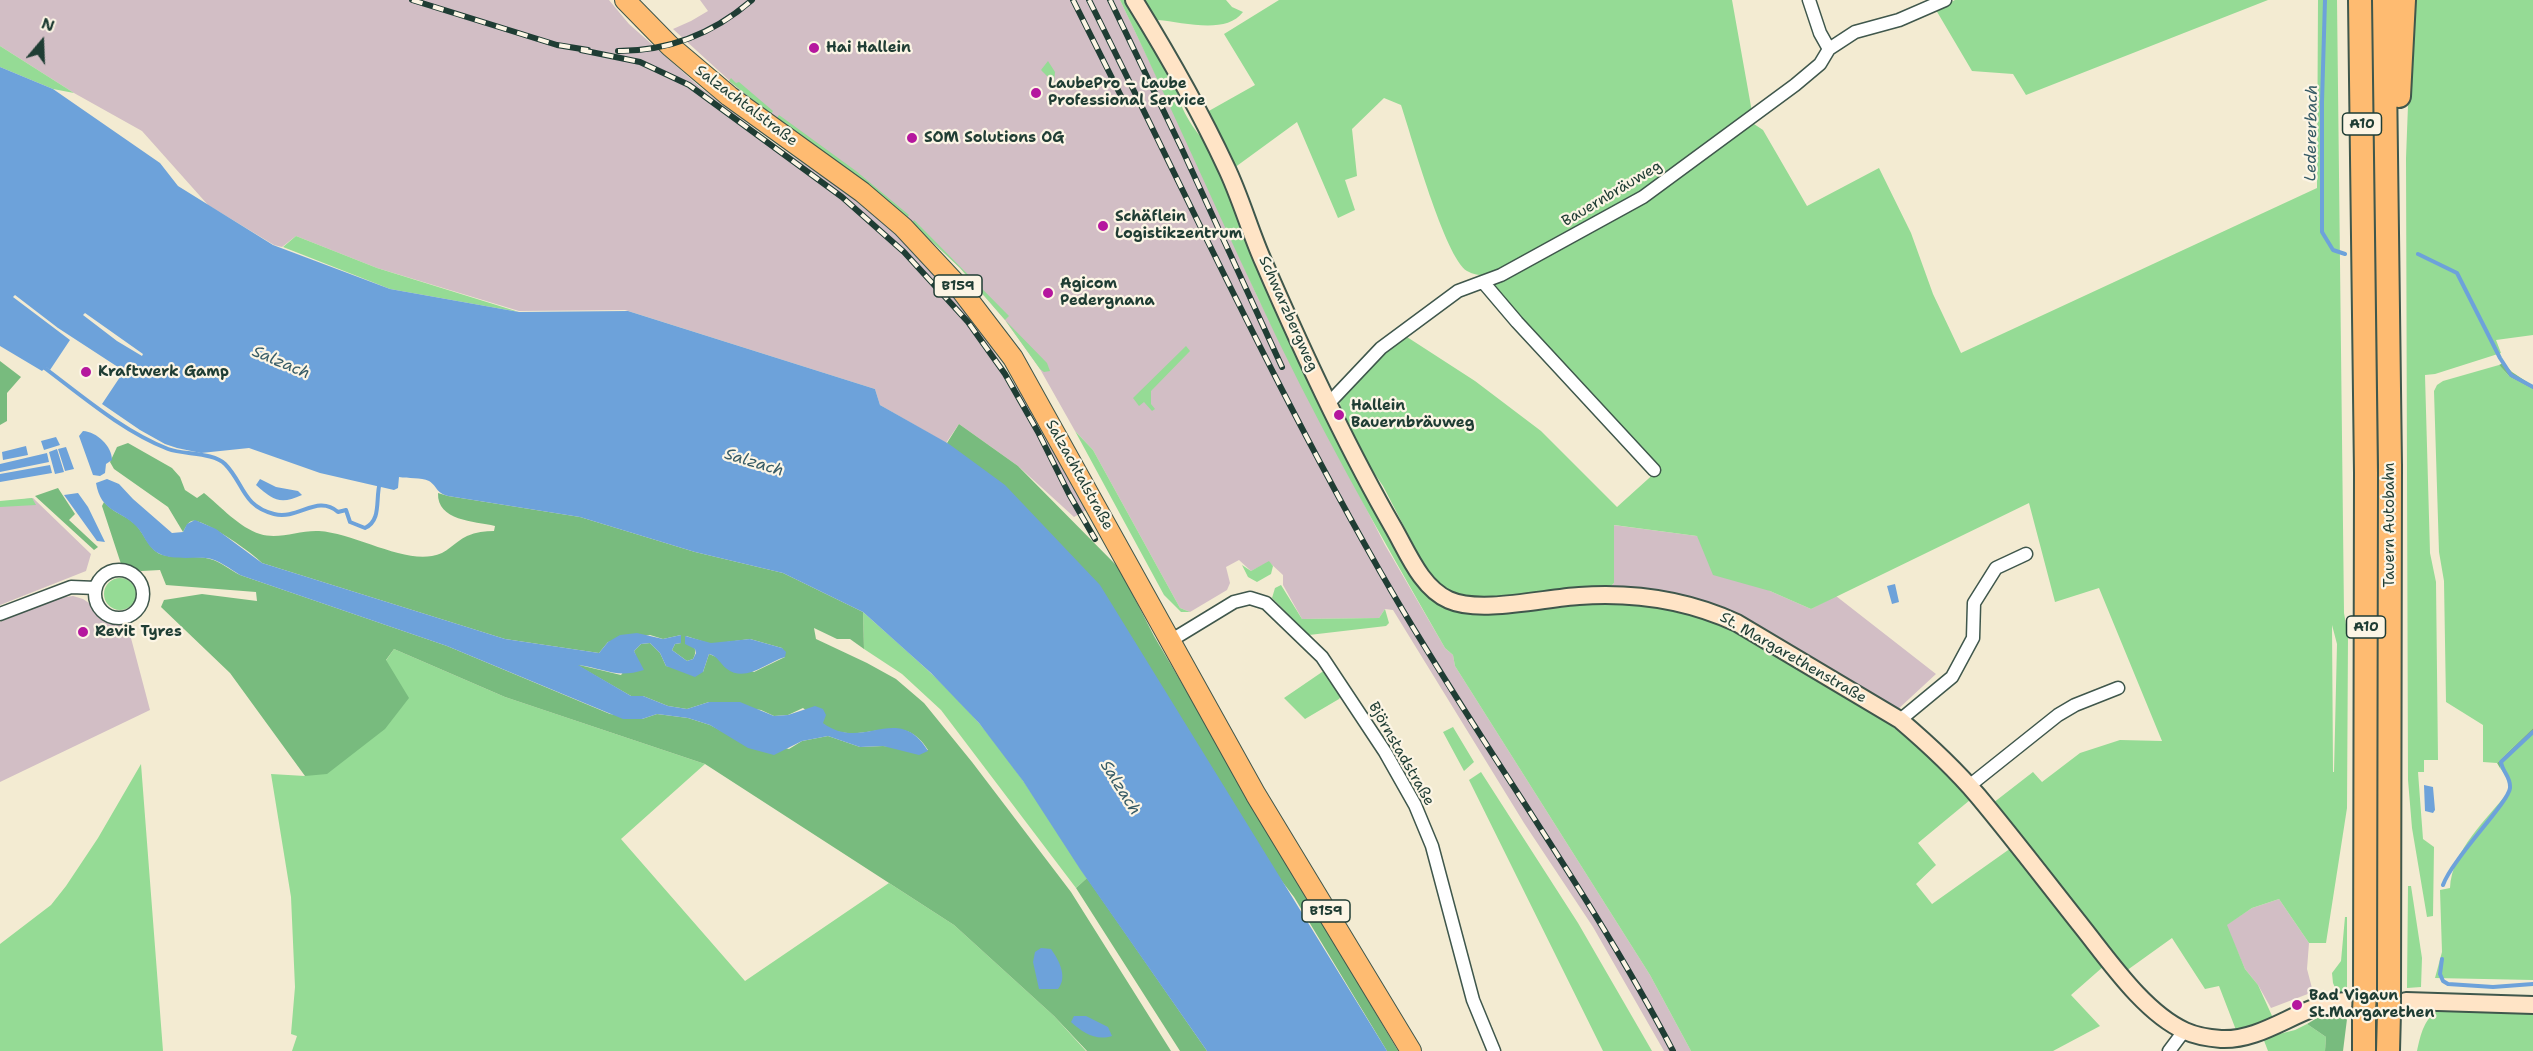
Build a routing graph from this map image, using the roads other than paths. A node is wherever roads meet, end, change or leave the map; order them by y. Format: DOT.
graph roads {
  1 [pos="626,0"];
  2 [pos="1134,0"];
  3 [pos="1809,0"];
  4 [pos="1945,0"];
  5 [pos="2360,0"];
  6 [pos="2384,0"];
  7 [pos="2403,0"];
  8 [pos="1829,49"];
  9 [pos="2387,207"];
  10 [pos="1483,282"];
  11 [pos="1328,404"];
  12 [pos="1654,470"];
  13 [pos="2026,554"];
  14 [pos="96,588"];
  15 [pos="0,614"];
  16 [pos="1170,641"];
  17 [pos="2118,688"];
  18 [pos="1900,720"];
  19 [pos="1969,786"];
  20 [pos="2358,1001"];
  21 [pos="2394,1002"];
  22 [pos="2533,1005"];
  23 [pos="2184,1031"];
  24 [pos="1411,1051"];
  25 [pos="1494,1051"];
  26 [pos="2169,1051"];
  27 [pos="2364,1051"];
  28 [pos="2388,1051"];
  1 -- 16 [label="main road, Salzachtalstraße / B159"];
  2 -- 11 [label="street, Schwarzbergweg"];
  3 -- 8 [label="street"];
  4 -- 8 [label="street, Bauernbräuweg"];
  5 -- 20 [label="highway, Tauern Autobahn / A10"];
  6 -- 9 [label="highway, Tauern Autobahn / A10"];
  7 -- 9 [label="highway"];
  8 -- 10 [label="street, Bauernbräuweg"];
  9 -- 21 [label="highway, Tauern Autobahn / A10"];
  10 -- 11 [label="street, Bauernbräuweg"];
  10 -- 12 [label="street"];
  11 -- 18 [label="street, St. Margarethenstraße"];
  13 -- 18 [label="street"];
  14 -- 15 [label="street"];
  16 -- 24 [label="main road, Salzachtalstraße / B159"];
  16 -- 25 [label="street, Björnstadstraße"];
  17 -- 19 [label="street"];
  18 -- 19 [label="street, St. Margarethenstraße"];
  19 -- 23 [label="street, St. Margarethenstraße"];
  20 -- 23 [label="street, St. Margarethenstraße"];
  20 -- 27 [label="highway, Tauern Autobahn / A10"];
  21 -- 22 [label="street"];
  21 -- 28 [label="highway, Tauern Autobahn / A10"];
  23 -- 26 [label="street"];
}
